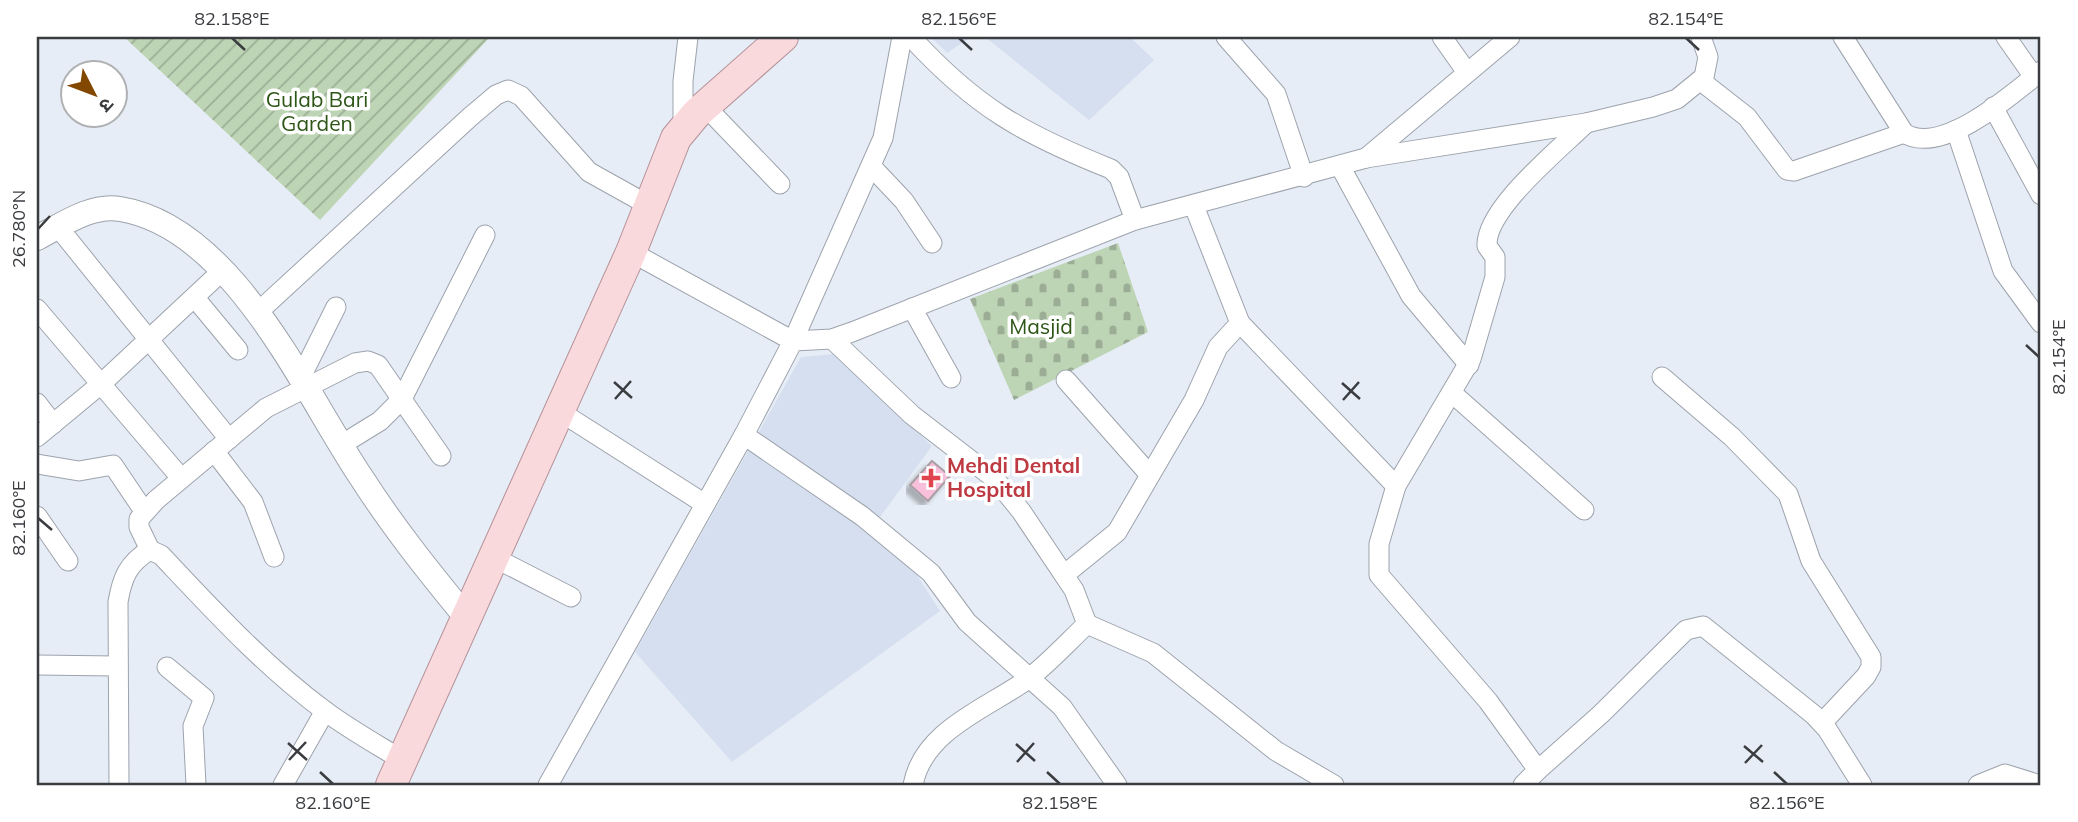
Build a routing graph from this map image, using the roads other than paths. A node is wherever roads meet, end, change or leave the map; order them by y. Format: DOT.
graph roads {
  1 [pos="688,37"];
  2 [pos="783,37"];
  3 [pos="902,37"];
  4 [pos="911,37"];
  5 [pos="1442,37"];
  6 [pos="1510,37"];
  7 [pos="1701,37"];
  8 [pos="1843,37"];
  9 [pos="2006,37"];
  10 [pos="1231,38"];
  11 [pos="1466,71"];
  12 [pos="2038,74"];
  13 [pos="1700,81"];
  14 [pos="705,106"];
  15 [pos="1993,107"];
  16 [pos="1586,123"];
  17 [pos="683,127"];
  18 [pos="1956,130"];
  19 [pos="1904,133"];
  20 [pos="1366,159"];
  21 [pos="871,166"];
  22 [pos="1340,166"];
  23 [pos="1304,177"];
  24 [pos="780,184"];
  25 [pos="2041,195"];
  26 [pos="650,206"];
  27 [pos="1194,206"];
  28 [pos="1135,220"];
  29 [pos="47,232"];
  30 [pos="485,235"];
  31 [pos="932,243"];
  32 [pos="631,252"];
  33 [pos="222,271"];
  34 [pos="195,298"];
  35 [pos="336,307"];
  36 [pos="912,308"];
  37 [pos="37,309"];
  38 [pos="257,313"];
  39 [pos="1240,323"];
  40 [pos="2041,323"];
  41 [pos="832,339"];
  42 [pos="149,340"];
  43 [pos="793,341"];
  44 [pos="238,350"];
  45 [pos="1469,365"];
  46 [pos="1662,377"];
  47 [pos="951,378"];
  48 [pos="1066,380"];
  49 [pos="304,381"];
  50 [pos="101,384"];
  51 [pos="1452,393"];
  52 [pos="402,399"];
  53 [pos="37,403"];
  54 [pos="559,411"];
  55 [pos="53,424"];
  56 [pos="744,435"];
  57 [pos="37,437"];
  58 [pos="221,445"];
  59 [pos="341,446"];
  60 [pos="441,456"];
  61 [pos="37,464"];
  62 [pos="1149,474"];
  63 [pos="181,478"];
  64 [pos="1396,486"];
  65 [pos="705,504"];
  66 [pos="1584,510"];
  67 [pos="144,511"];
  68 [pos="37,516"];
  69 [pos="150,550"];
  70 [pos="274,557"];
  71 [pos="493,557"];
  72 [pos="68,561"];
  73 [pos="1063,575"];
  74 [pos="571,597"];
  75 [pos="466,617"];
  76 [pos="1087,624"];
  77 [pos="37,666"];
  78 [pos="116,666"];
  79 [pos="167,667"];
  80 [pos="1029,678"];
  81 [pos="325,711"];
  82 [pos="1822,723"];
  83 [pos="1538,770"];
  84 [pos="397,773"];
  85 [pos="119,785"];
  86 [pos="196,785"];
  87 [pos="283,785"];
  88 [pos="548,785"];
  89 [pos="913,785"];
  90 [pos="1117,785"];
  91 [pos="1334,785"];
  92 [pos="1523,785"];
  93 [pos="1862,785"];
  94 [pos="1979,785"];
  95 [pos="2040,785"];
  1 -- 17 [label="street"];
  2 -- 14 [label="main road"];
  3 -- 21 [label="street"];
  4 -- 28 [label="street"];
  5 -- 11 [label="street"];
  6 -- 11 [label="street"];
  7 -- 13 [label="street"];
  8 -- 19 [label="street"];
  9 -- 12 [label="street"];
  10 -- 23 [label="street"];
  11 -- 20 [label="street"];
  12 -- 15 [label="street"];
  13 -- 16 [label="street"];
  13 -- 19 [label="street"];
  14 -- 17 [label="main road"];
  14 -- 24 [label="street"];
  15 -- 18 [label="street"];
  15 -- 25 [label="street"];
  16 -- 20 [label="street"];
  16 -- 45 [label="street"];
  17 -- 26 [label="main road"];
  18 -- 19 [label="street"];
  18 -- 40 [label="street"];
  20 -- 22 [label="street"];
  21 -- 31 [label="street"];
  21 -- 43 [label="street"];
  22 -- 23 [label="street"];
  22 -- 45 [label="street"];
  23 -- 27 [label="street"];
  26 -- 32 [label="main road"];
  26 -- 38 [label="street"];
  27 -- 28 [label="street"];
  27 -- 39 [label="street"];
  28 -- 36 [label="street"];
  29 -- 33 [label="street"];
  29 -- 42 [label="street"];
  30 -- 52 [label="street"];
  32 -- 43 [label="street"];
  32 -- 54 [label="main road"];
  33 -- 34 [label="street"];
  33 -- 38 [label="street"];
  34 -- 42 [label="street"];
  34 -- 44 [label="street"];
  35 -- 49 [label="street"];
  36 -- 41 [label="street"];
  36 -- 47 [label="street"];
  37 -- 50 [label="street"];
  38 -- 49 [label="street"];
  39 -- 62 [label="street"];
  39 -- 64 [label="street"];
  41 -- 43 [label="street"];
  41 -- 73 [label="street"];
  42 -- 50 [label="street"];
  42 -- 58 [label="street"];
  43 -- 56 [label="street"];
  45 -- 51 [label="street"];
  46 -- 82 [label="street"];
  48 -- 62 [label="street"];
  49 -- 52 [label="street"];
  49 -- 58 [label="street"];
  49 -- 59 [label="street"];
  50 -- 55 [label="street"];
  50 -- 63 [label="street"];
  51 -- 64 [label="street"];
  51 -- 66 [label="street"];
  52 -- 59 [label="street"];
  52 -- 60 [label="street"];
  53 -- 55 [label="street"];
  54 -- 65 [label="street"];
  54 -- 71 [label="main road"];
  55 -- 57 [label="street"];
  56 -- 65 [label="street"];
  56 -- 80 [label="street"];
  58 -- 63 [label="street"];
  58 -- 70 [label="street"];
  59 -- 75 [label="street"];
  61 -- 67 [label="street"];
  62 -- 73 [label="street"];
  63 -- 67 [label="street"];
  64 -- 83 [label="street"];
  65 -- 88 [label="street"];
  67 -- 69 [label="street"];
  68 -- 72 [label="street"];
  69 -- 78 [label="street"];
  69 -- 81 [label="street"];
  71 -- 74 [label="street"];
  71 -- 75 [label="main road"];
  73 -- 76 [label="street"];
  75 -- 84 [label="main road"];
  76 -- 80 [label="street"];
  76 -- 91 [label="street"];
  77 -- 78 [label="street"];
  78 -- 85 [label="street"];
  79 -- 86 [label="street"];
  80 -- 89 [label="street"];
  80 -- 90 [label="street"];
  81 -- 84 [label="street"];
  81 -- 87 [label="street"];
  82 -- 83 [label="street"];
  82 -- 93 [label="street"];
  83 -- 92 [label="street"];
  94 -- 95 [label="street"];
}
